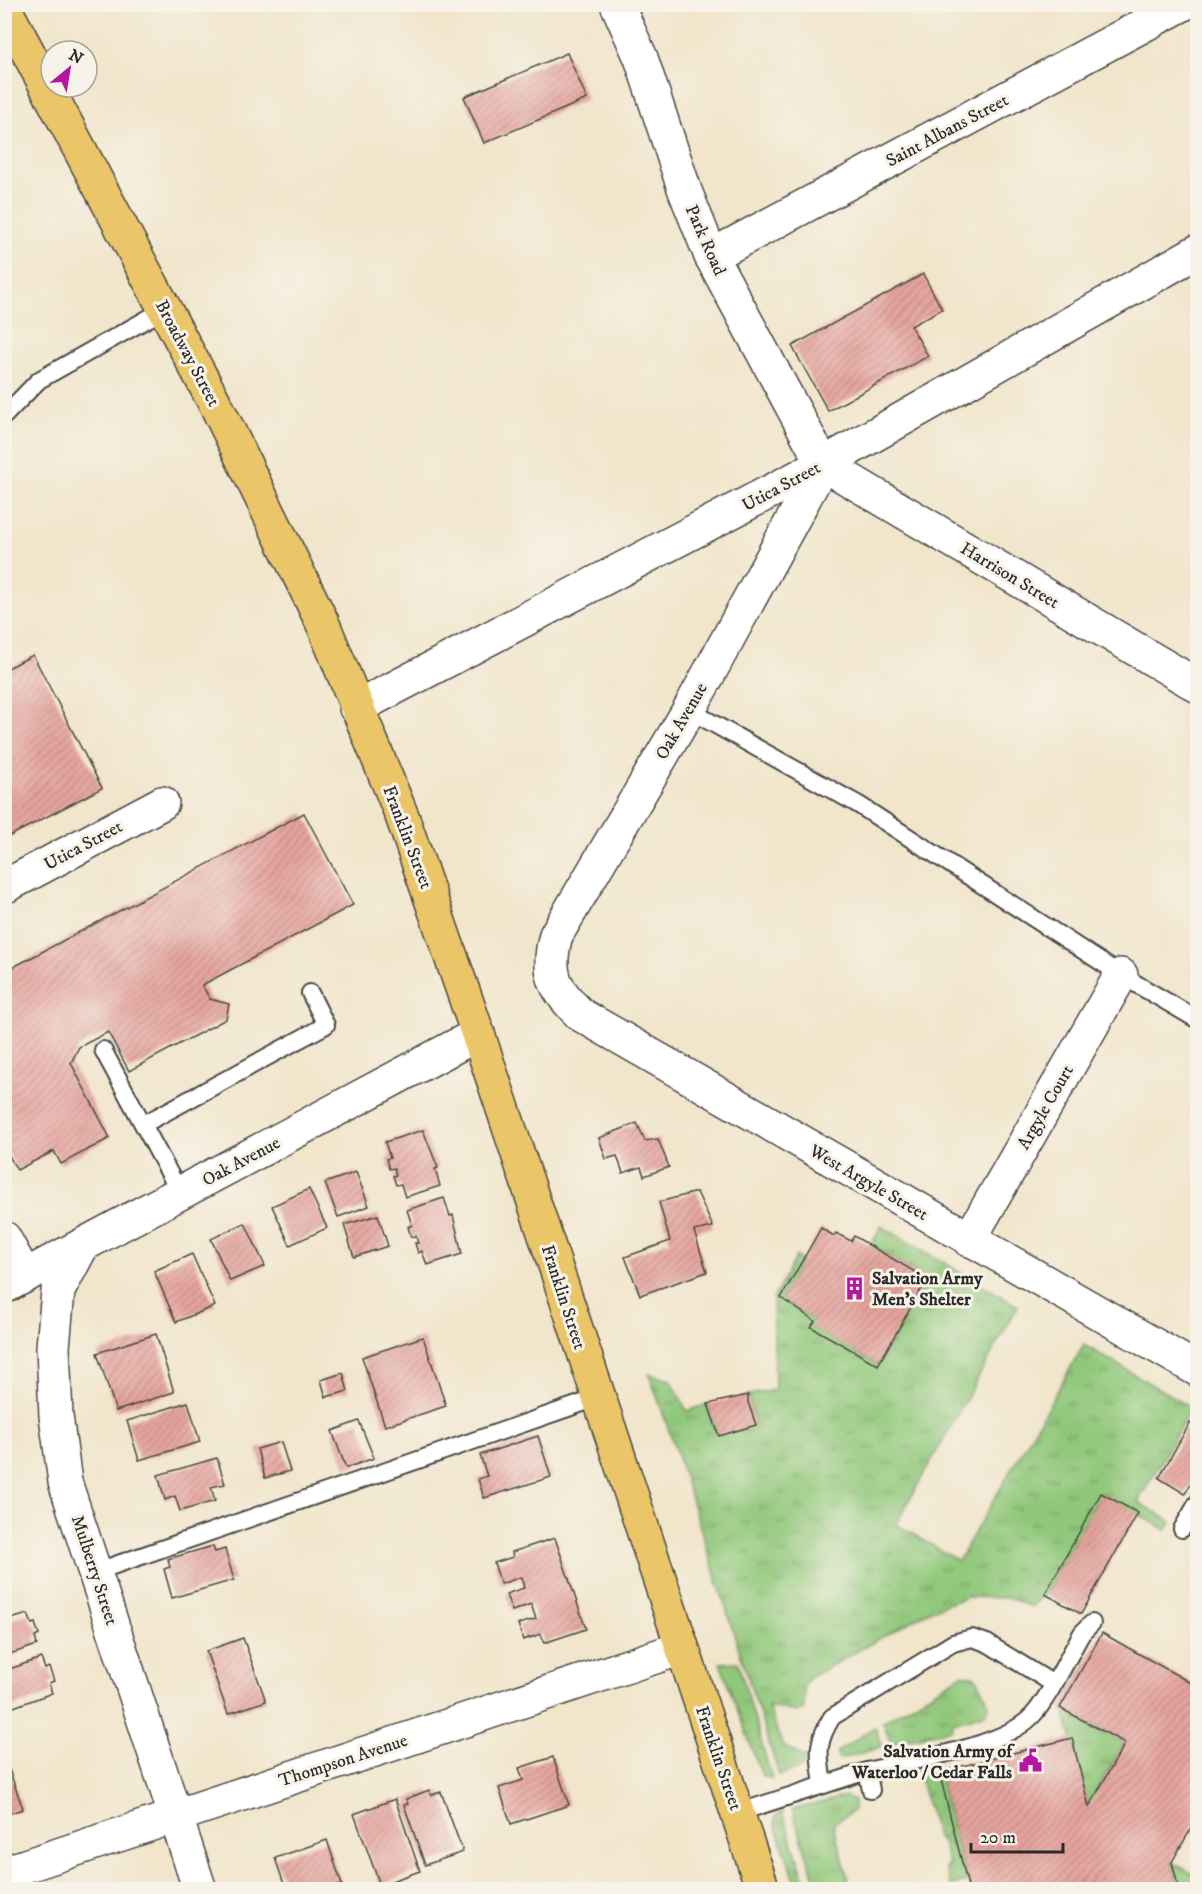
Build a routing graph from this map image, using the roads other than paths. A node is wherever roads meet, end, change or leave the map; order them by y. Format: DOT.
graph roads {
  1 [pos="617,4"];
  2 [pos="1183,4"];
  3 [pos="4,7"];
  4 [pos="1197,251"];
  5 [pos="711,256"];
  6 [pos="165,309"];
  7 [pos="4,416"];
  8 [pos="823,464"];
  9 [pos="1197,686"];
  10 [pos="356,708"];
  11 [pos="689,710"];
  12 [pos="162,803"];
  13 [pos="4,887"];
  14 [pos="1120,975"];
  15 [pos="553,979"];
  16 [pos="310,993"];
  17 [pos="1197,1020"];
  18 [pos="478,1034"];
  19 [pos="103,1050"];
  20 [pos="144,1124"];
  21 [pos="180,1193"];
  22 [pos="4,1238"];
  23 [pos="969,1240"];
  24 [pos="82,1246"];
  25 [pos="15,1281"];
  26 [pos="1197,1370"];
  27 [pos="597,1398"];
  28 [pos="1197,1502"];
  29 [pos="1182,1528"];
  30 [pos="95,1572"];
  31 [pos="1092,1623"];
  32 [pos="682,1648"];
  33 [pos="1052,1683"];
  34 [pos="867,1771"];
  35 [pos="824,1785"];
  36 [pos="870,1790"];
  37 [pos="737,1813"];
  38 [pos="176,1816"];
  39 [pos="4,1873"];
  40 [pos="200,1890"];
  41 [pos="763,1890"];
  1 -- 5 [label="street, Park Road"];
  2 -- 5 [label="street, Saint Albans Street"];
  3 -- 6 [label="main road, Broadway Street"];
  4 -- 8 [label="street, Utica Street"];
  5 -- 8 [label="street, Park Road"];
  6 -- 7 [label="lane"];
  6 -- 10 [label="main road, Broadway Street"];
  8 -- 9 [label="street, Harrison Street"];
  8 -- 10 [label="street, Utica Street"];
  8 -- 11 [label="street, Oak Avenue"];
  10 -- 18 [label="main road, Franklin Street"];
  11 -- 14 [label="lane"];
  11 -- 15 [label="street, Oak Avenue"];
  12 -- 13 [label="street, Utica Street"];
  14 -- 17 [label="lane"];
  14 -- 23 [label="street, Argyle Court"];
  15 -- 23 [label="street, West Argyle Street"];
  16 -- 20 [label="lane"];
  18 -- 21 [label="street, Oak Avenue"];
  18 -- 27 [label="main road, Franklin Street"];
  19 -- 20 [label="lane"];
  20 -- 21 [label="lane"];
  21 -- 24 [label="street, Oak Avenue"];
  22 -- 25 [label="street"];
  23 -- 26 [label="street, West Argyle Street"];
  24 -- 25 [label="street, Oak Avenue"];
  24 -- 30 [label="street, Mulberry Street"];
  27 -- 30 [label="lane"];
  27 -- 32 [label="main road, Franklin Street"];
  28 -- 29 [label="lane"];
  30 -- 38 [label="street, Mulberry Street"];
  31 -- 33 [label="lane"];
  32 -- 37 [label="main road, Franklin Street"];
  32 -- 38 [label="street, Thompson Avenue"];
  33 -- 34 [label="lane"];
  33 -- 35 [label="lane"];
  34 -- 35 [label="lane"];
  34 -- 36 [label="lane"];
  35 -- 37 [label="lane"];
  37 -- 41 [label="main road, Franklin Street"];
  38 -- 39 [label="street, Thompson Avenue"];
  38 -- 40 [label="street, Mulberry Street"];
}
